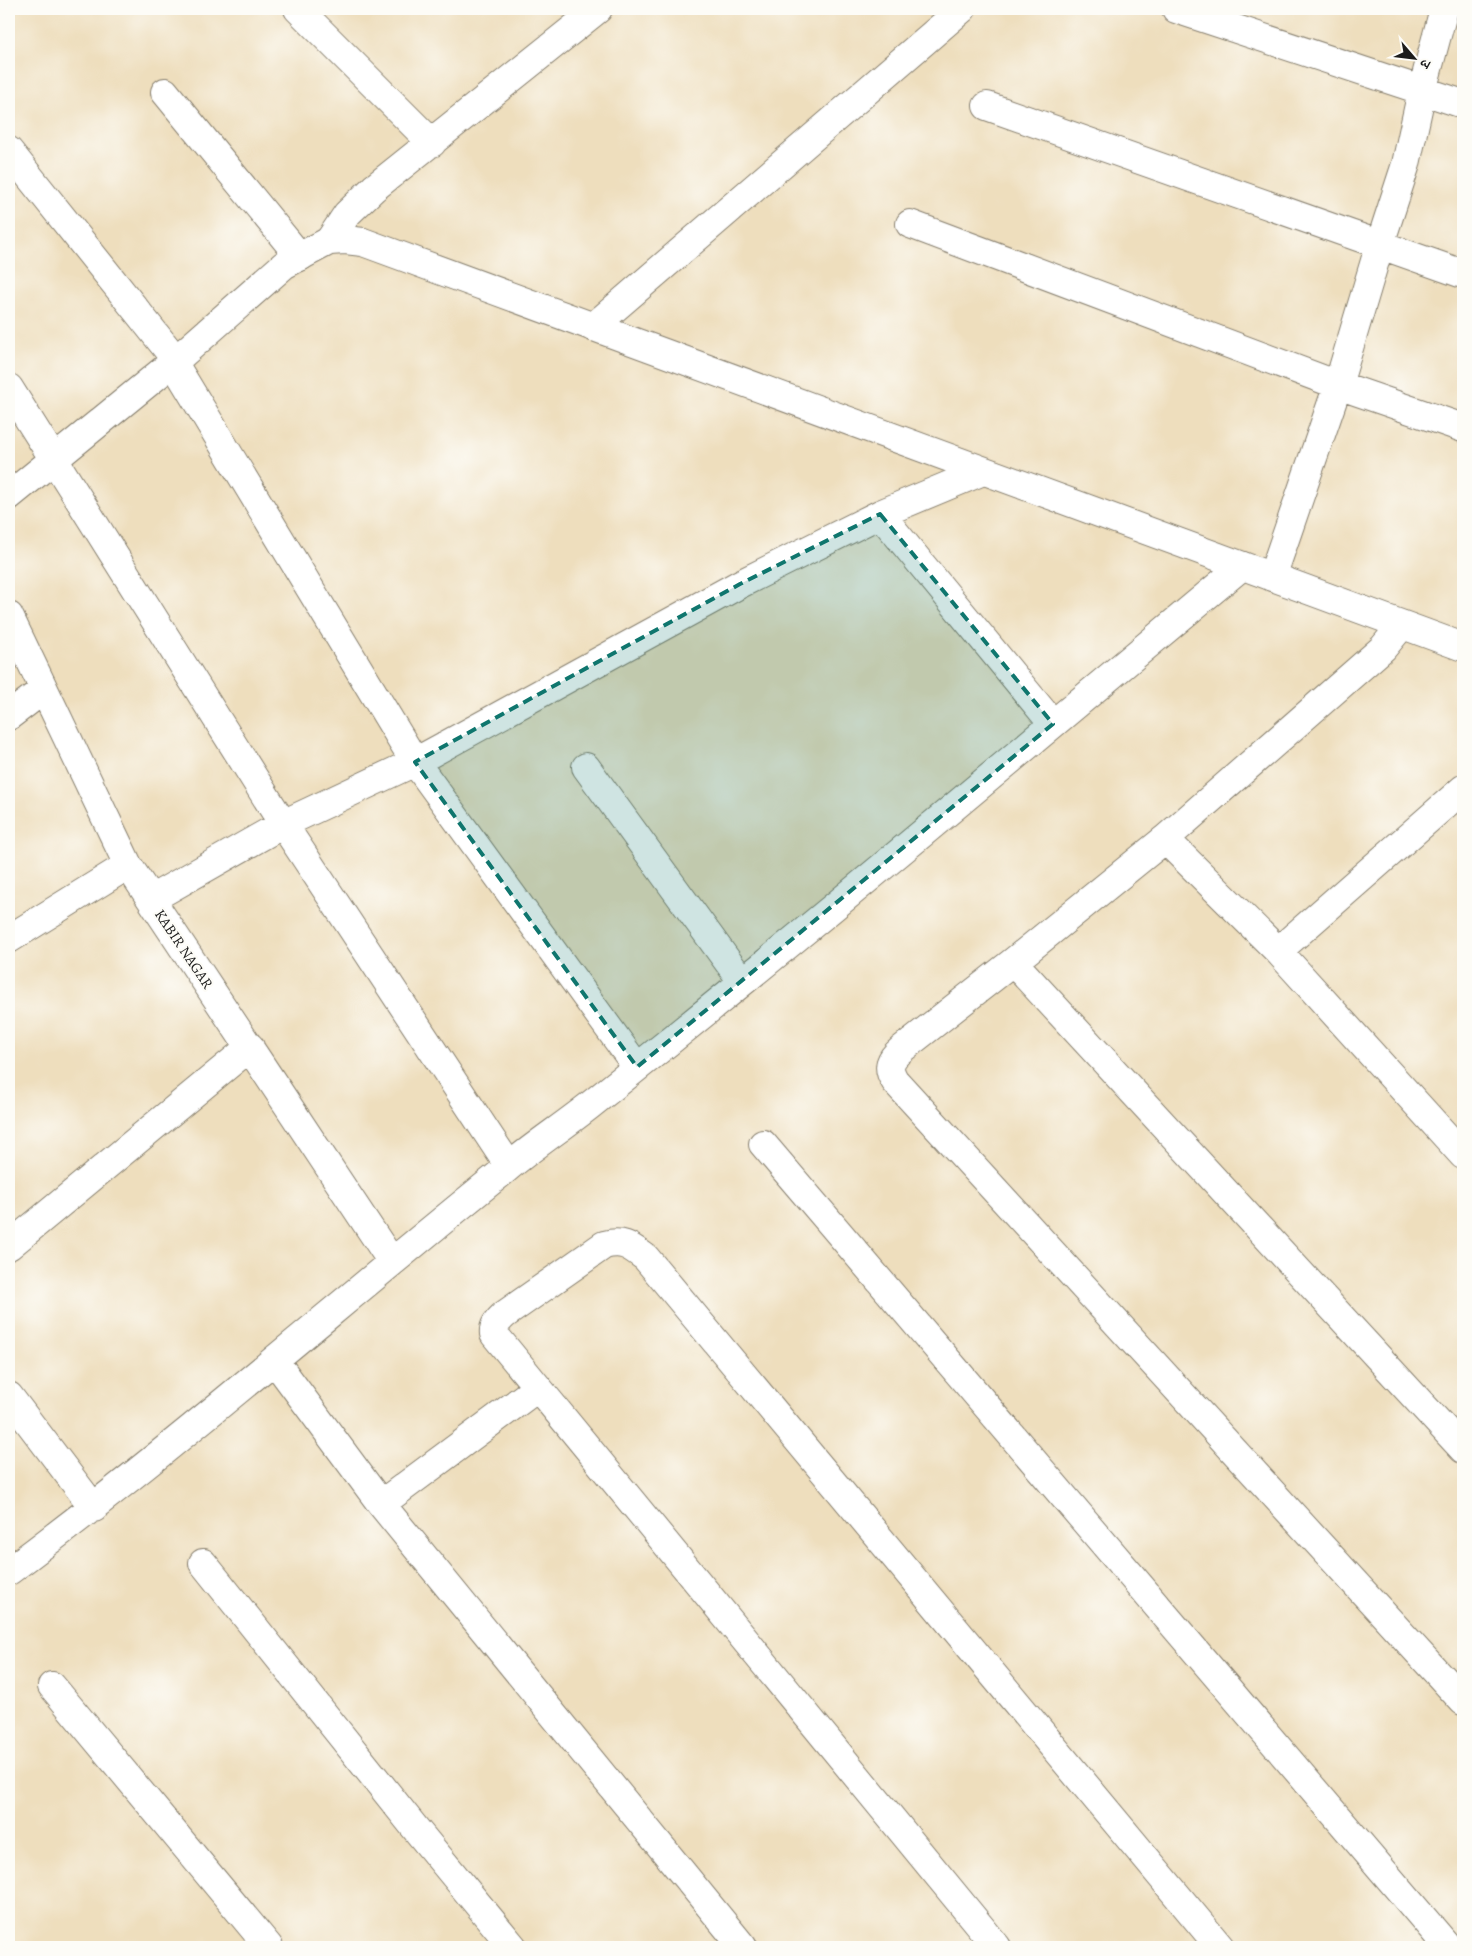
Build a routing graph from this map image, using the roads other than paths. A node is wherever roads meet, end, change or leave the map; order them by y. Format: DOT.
graph roads {
  1 [pos="298,9"];
  2 [pos="598,9"];
  3 [pos="962,9"];
  4 [pos="1176,9"];
  5 [pos="1444,9"];
  6 [pos="1422,91"];
  7 [pos="165,92"];
  8 [pos="1463,104"];
  9 [pos="987,106"];
  10 [pos="432,143"];
  11 [pos="9,151"];
  12 [pos="910,224"];
  13 [pos="329,241"];
  14 [pos="1380,244"];
  15 [pos="300,257"];
  16 [pos="1463,274"];
  17 [pos="593,327"];
  18 [pos="176,360"];
  19 [pos="1338,385"];
  20 [pos="9,388"];
  21 [pos="1463,428"];
  22 [pos="54,458"];
  23 [pos="983,471"];
  24 [pos="9,496"];
  25 [pos="880,514"];
  26 [pos="1242,566"];
  27 [pos="1272,577"];
  28 [pos="9,616"];
  29 [pos="1402,625"];
  30 [pos="1463,647"];
  31 [pos="43,690"];
  32 [pos="9,716"];
  33 [pos="1053,724"];
  34 [pos="415,762"];
  35 [pos="586,767"];
  36 [pos="1463,789"];
  37 [pos="283,824"];
  38 [pos="1165,839"];
  39 [pos="128,865"];
  40 [pos="150,899"];
  41 [pos="9,939"];
  42 [pos="1278,951"];
  43 [pos="1013,962"];
  44 [pos="742,981"];
  45 [pos="250,1046"];
  46 [pos="637,1067"];
  47 [pos="763,1144"];
  48 [pos="1463,1155"];
  49 [pos="509,1166"];
  50 [pos="9,1246"];
  51 [pos="392,1262"];
  52 [pos="275,1361"];
  53 [pos="537,1388"];
  54 [pos="9,1396"];
  55 [pos="1463,1449"];
  56 [pos="381,1504"];
  57 [pos="94,1508"];
  58 [pos="204,1562"];
  59 [pos="9,1571"];
  60 [pos="52,1686"];
  61 [pos="1463,1701"];
  62 [pos="269,1947"];
  63 [pos="513,1947"];
  64 [pos="743,1947"];
  65 [pos="997,1947"];
  66 [pos="1220,1947"];
  67 [pos="1448,1947"];
  1 -- 10 [label="street"];
  2 -- 10 [label="street"];
  3 -- 17 [label="street"];
  4 -- 6 [label="street"];
  5 -- 6 [label="street"];
  6 -- 8 [label="street"];
  6 -- 14 [label="street"];
  7 -- 15 [label="street"];
  9 -- 14 [label="street"];
  10 -- 13 [label="street"];
  11 -- 18 [label="street"];
  12 -- 19 [label="street"];
  13 -- 15 [label="street"];
  13 -- 17 [label="street"];
  14 -- 16 [label="street"];
  14 -- 19 [label="street"];
  15 -- 18 [label="street"];
  17 -- 23 [label="street"];
  18 -- 22 [label="street"];
  18 -- 34 [label="street"];
  19 -- 21 [label="street"];
  19 -- 27 [label="street"];
  20 -- 22 [label="street"];
  22 -- 24 [label="street"];
  22 -- 37 [label="street"];
  23 -- 25 [label="street"];
  23 -- 26 [label="street"];
  25 -- 33 [label="street"];
  25 -- 34 [label="street"];
  26 -- 27 [label="street"];
  26 -- 33 [label="street"];
  27 -- 29 [label="street"];
  28 -- 31 [label="street, KABIR NAGAR"];
  29 -- 30 [label="street"];
  29 -- 38 [label="street"];
  31 -- 32 [label="street"];
  31 -- 39 [label="street, KABIR NAGAR"];
  33 -- 44 [label="street"];
  34 -- 37 [label="street"];
  34 -- 46 [label="street"];
  35 -- 44 [label="street"];
  36 -- 42 [label="street"];
  37 -- 40 [label="street"];
  37 -- 49 [label="street"];
  38 -- 42 [label="street"];
  38 -- 43 [label="street"];
  39 -- 40 [label="street, KABIR NAGAR"];
  39 -- 41 [label="street"];
  40 -- 45 [label="street, KABIR NAGAR"];
  42 -- 48 [label="street"];
  43 -- 55 [label="street"];
  43 -- 61 [label="street"];
  44 -- 46 [label="street"];
  45 -- 50 [label="street"];
  45 -- 51 [label="street, KABIR NAGAR"];
  46 -- 49 [label="street"];
  47 -- 67 [label="street"];
  49 -- 51 [label="street"];
  51 -- 52 [label="street"];
  52 -- 56 [label="street"];
  52 -- 57 [label="street"];
  53 -- 56 [label="street"];
  53 -- 65 [label="street"];
  53 -- 66 [label="street"];
  54 -- 57 [label="street"];
  56 -- 64 [label="street"];
  57 -- 59 [label="street"];
  58 -- 63 [label="street"];
  60 -- 62 [label="street"];
}
